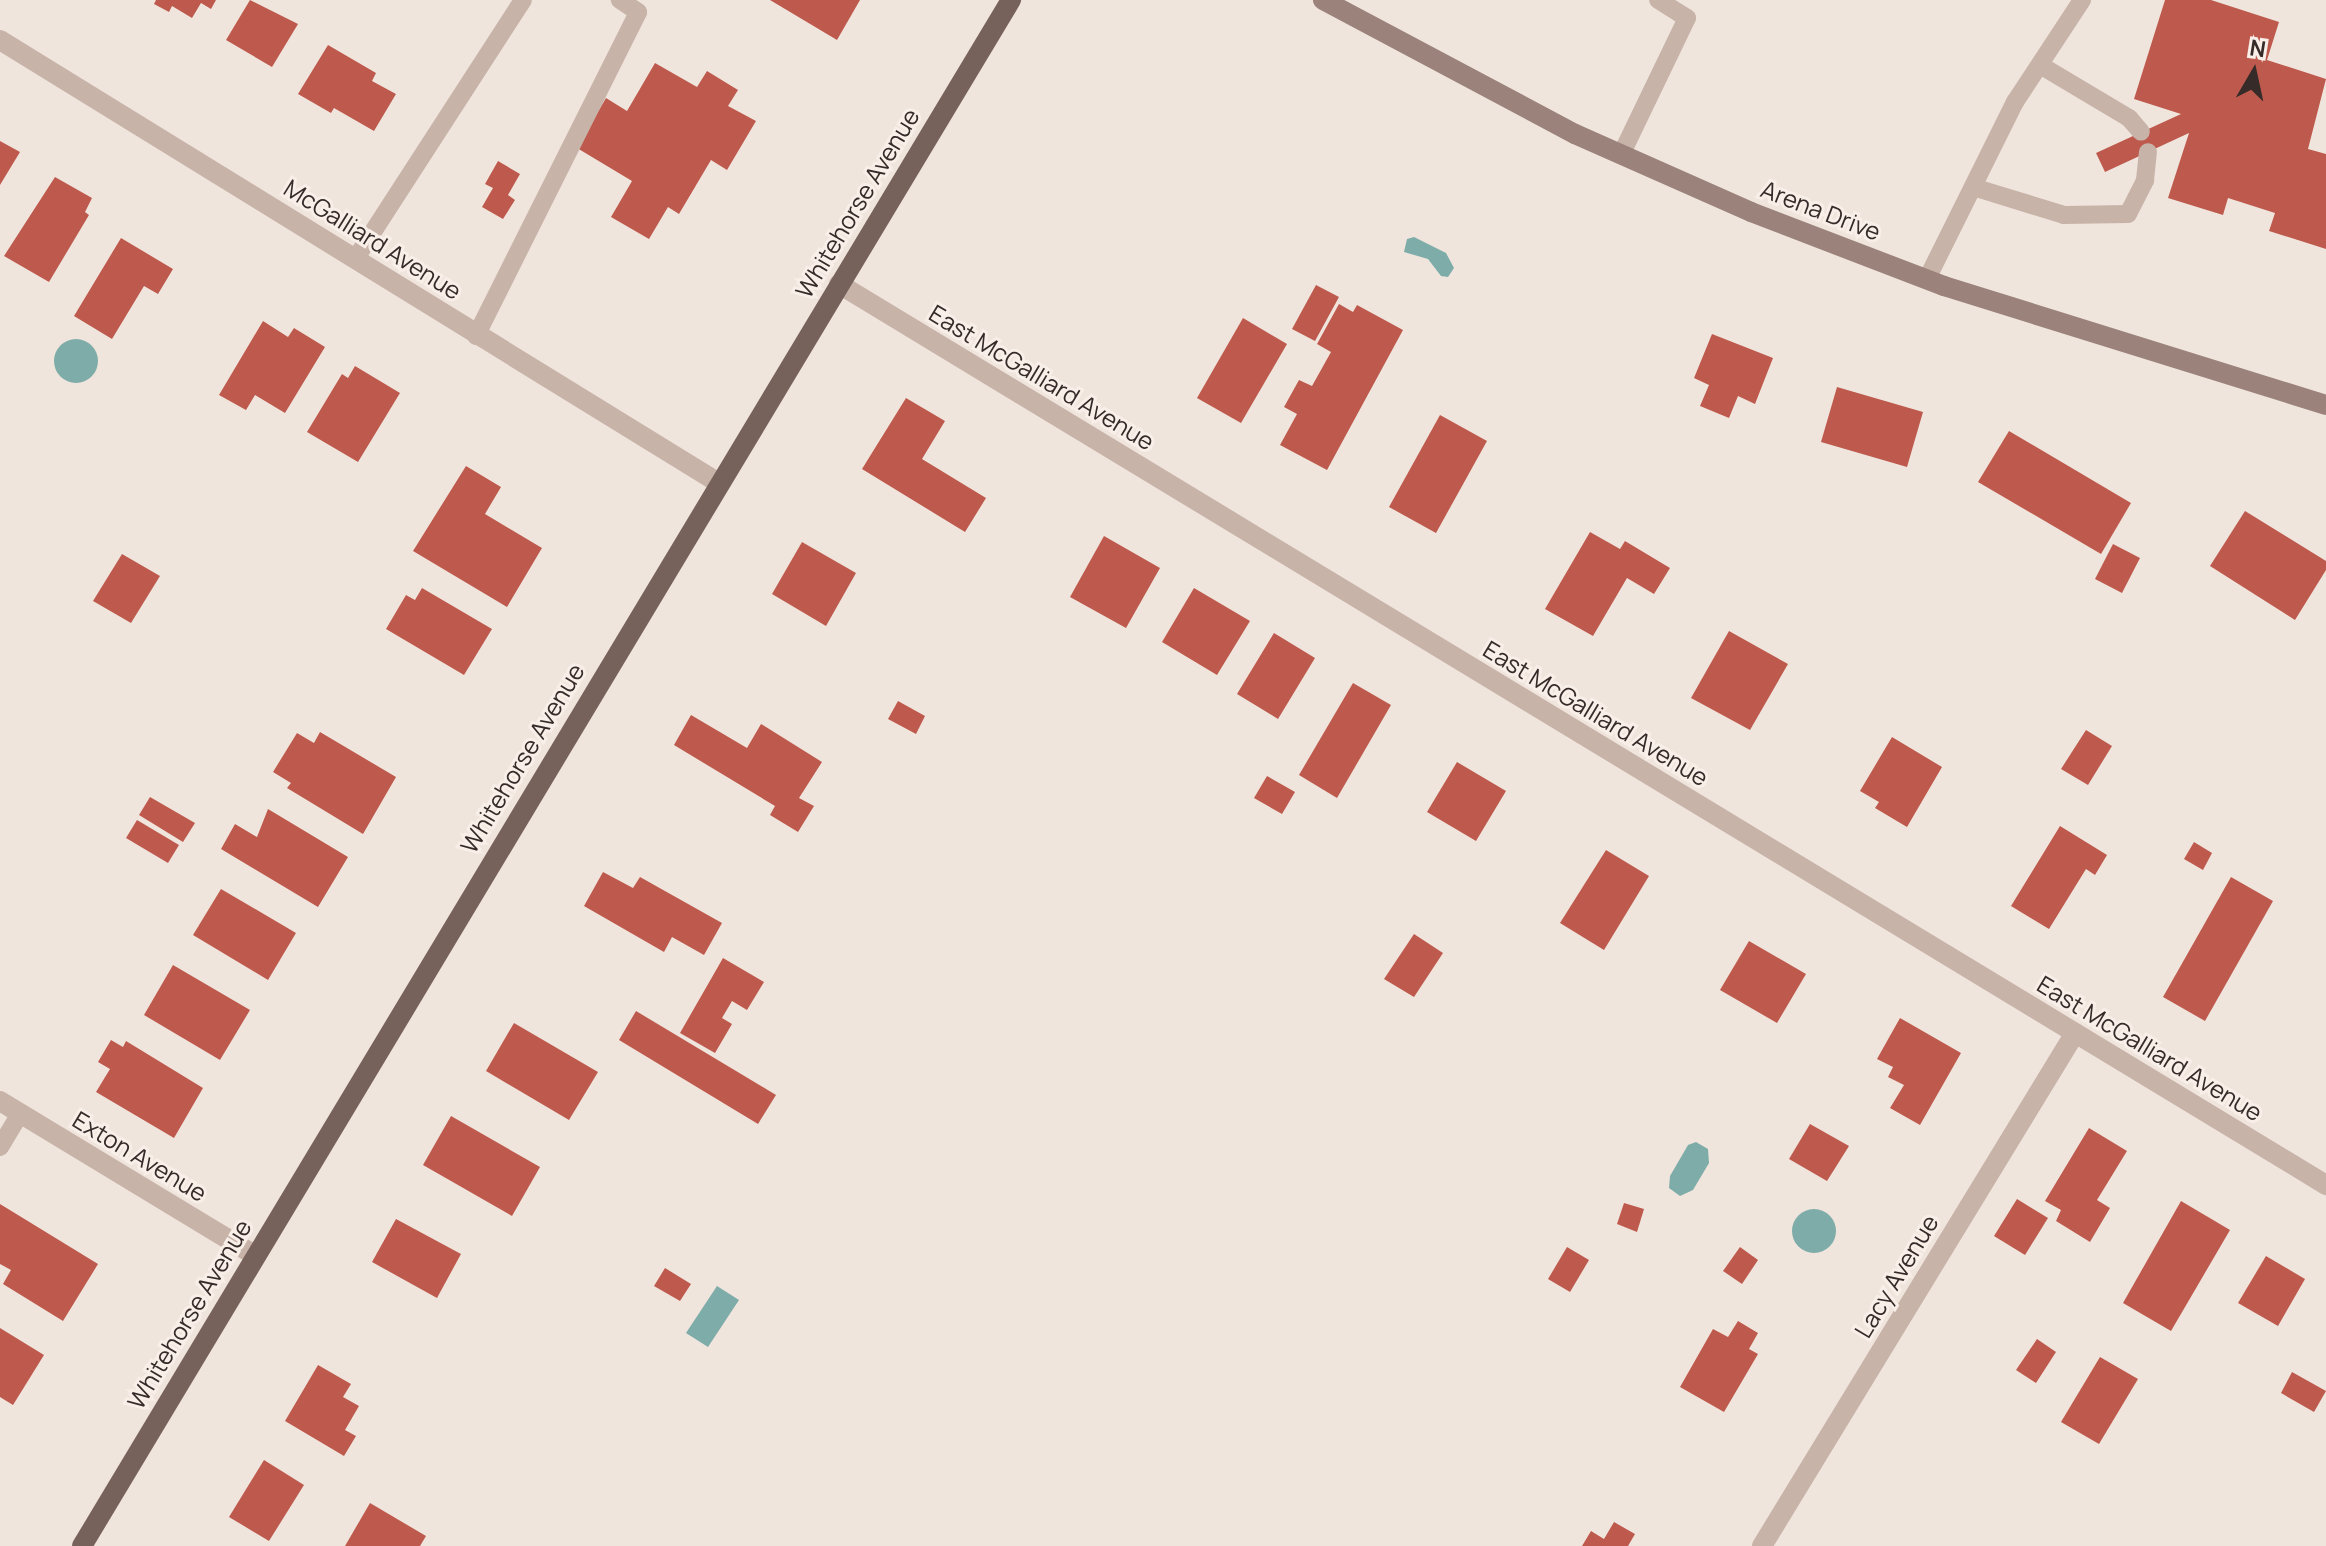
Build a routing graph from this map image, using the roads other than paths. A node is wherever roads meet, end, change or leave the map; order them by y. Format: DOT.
graph roads {
  1 [pos="523,0"];
  2 [pos="620,0"];
  3 [pos="1011,0"];
  4 [pos="1323,0"];
  5 [pos="1658,0"];
  6 [pos="2082,0"];
  7 [pos="0,40"];
  8 [pos="2040,65"];
  9 [pos="2141,132"];
  10 [pos="2148,152"];
  11 [pos="1621,155"];
  12 [pos="1973,187"];
  13 [pos="356,258"];
  14 [pos="1927,279"];
  15 [pos="839,284"];
  16 [pos="476,336"];
  17 [pos="2326,405"];
  18 [pos="717,482"];
  19 [pos="2075,1033"];
  20 [pos="0,1101"];
  21 [pos="20,1114"];
  22 [pos="0,1147"];
  23 [pos="2326,1185"];
  24 [pos="254,1255"];
  25 [pos="82,1546"];
  26 [pos="1762,1546"];
  1 -- 13 [label="lane"];
  2 -- 16 [label="lane"];
  3 -- 15 [label="main road, Whitehorse Avenue"];
  4 -- 11 [label="main road, Arena Drive"];
  5 -- 11 [label="lane"];
  6 -- 8 [label="lane"];
  7 -- 13 [label="street, McGalliard Avenue"];
  8 -- 9 [label="lane"];
  8 -- 12 [label="lane"];
  10 -- 12 [label="lane"];
  11 -- 14 [label="main road, Arena Drive"];
  12 -- 14 [label="lane"];
  13 -- 16 [label="street, McGalliard Avenue"];
  14 -- 17 [label="main road, Arena Drive"];
  15 -- 18 [label="main road, Whitehorse Avenue"];
  15 -- 19 [label="street, East McGalliard Avenue"];
  16 -- 18 [label="street, McGalliard Avenue"];
  18 -- 24 [label="main road, Whitehorse Avenue"];
  19 -- 23 [label="street, East McGalliard Avenue"];
  19 -- 26 [label="street, Lacy Avenue"];
  20 -- 21 [label="street, Exton Avenue"];
  21 -- 22 [label="lane"];
  21 -- 24 [label="street, Exton Avenue"];
  24 -- 25 [label="main road, Whitehorse Avenue"];
}
